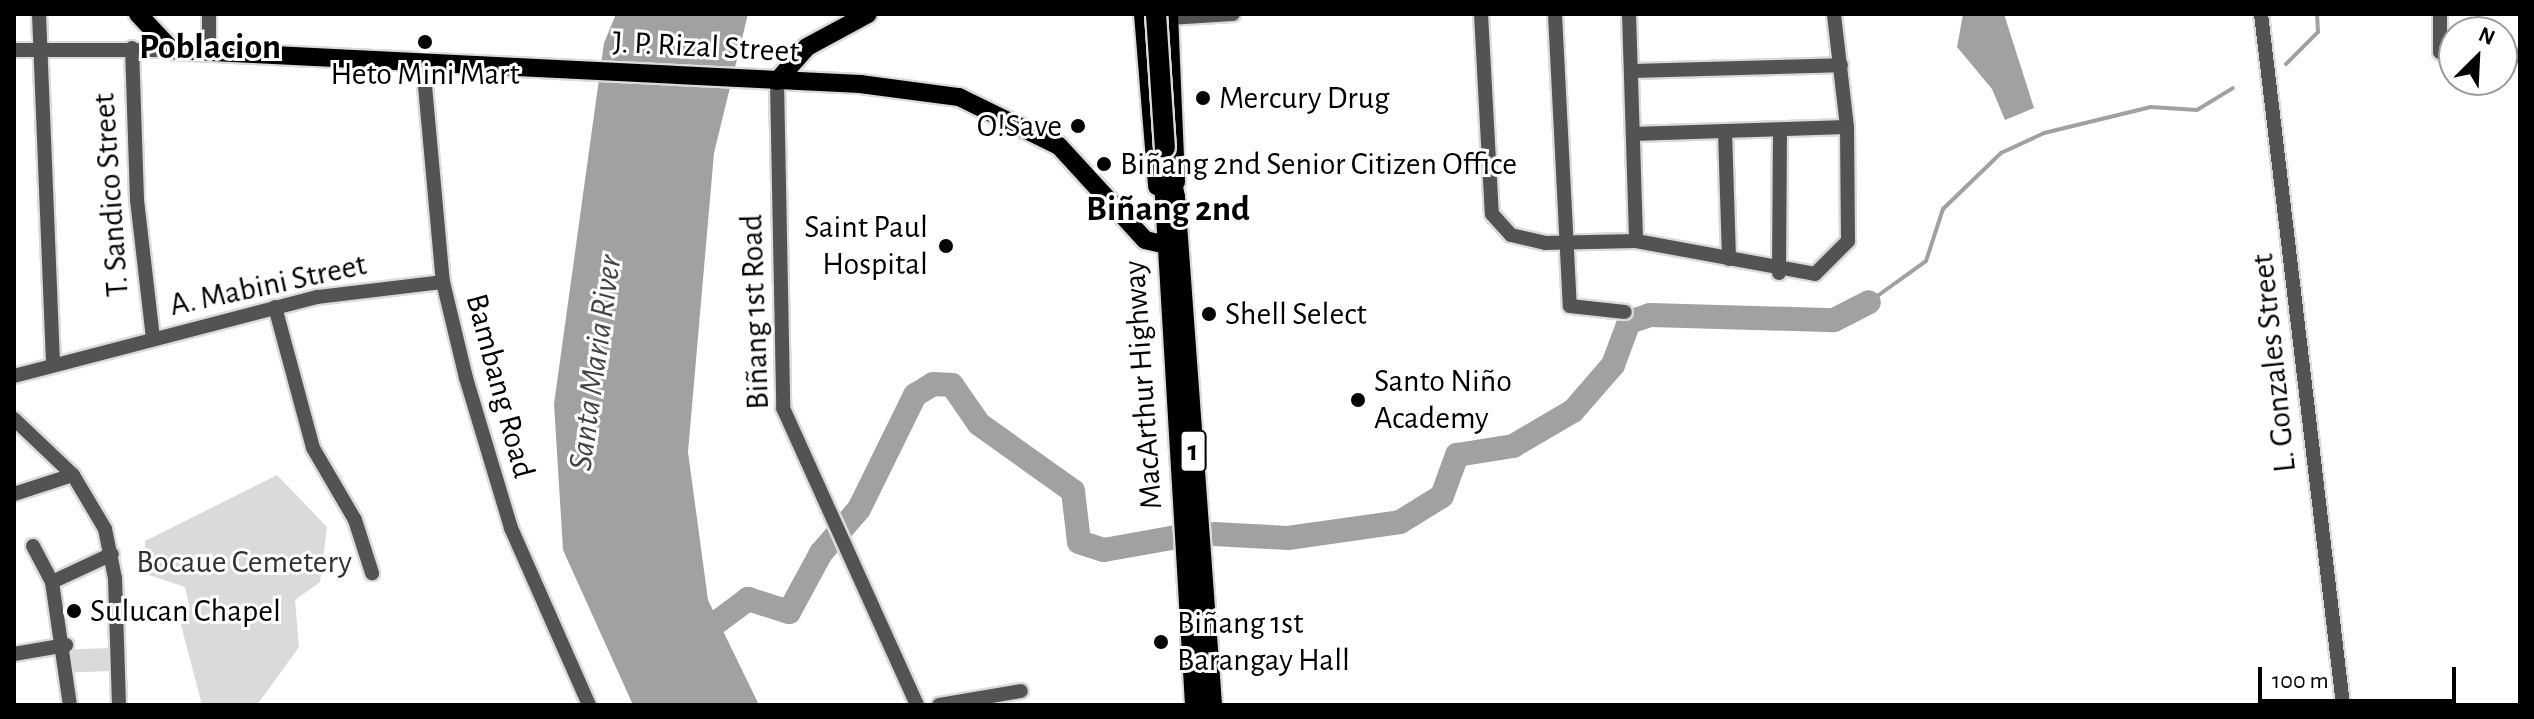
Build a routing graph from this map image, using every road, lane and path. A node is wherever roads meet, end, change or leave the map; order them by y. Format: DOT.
graph roads {
  1 [pos="39,14"];
  2 [pos="138,14"];
  3 [pos="209,14"];
  4 [pos="868,14"];
  5 [pos="1143,14"];
  6 [pos="1233,14"];
  7 [pos="1481,14"];
  8 [pos="1555,14"];
  9 [pos="1629,14"];
  10 [pos="1834,14"];
  11 [pos="2261,14"];
  12 [pos="1165,15"];
  13 [pos="132,48"];
  14 [pos="14,50"];
  15 [pos="39,50"];
  16 [pos="172,50"];
  17 [pos="209,52"];
  18 [pos="423,64"];
  19 [pos="1841,65"];
  20 [pos="1631,71"];
  21 [pos="777,81"];
  22 [pos="1847,127"];
  23 [pos="1725,131"];
  24 [pos="1780,131"];
  25 [pos="1633,134"];
  26 [pos="1168,199"];
  27 [pos="1636,241"];
  28 [pos="1571,242"];
  29 [pos="1171,248"];
  30 [pos="1729,259"];
  31 [pos="1779,273"];
  32 [pos="443,282"];
  33 [pos="275,307"];
  34 [pos="1625,312"];
  35 [pos="153,338"];
  36 [pos="53,363"];
  37 [pos="14,376"];
  38 [pos="14,419"];
  39 [pos="73,475"];
  40 [pos="14,494"];
  41 [pos="33,546"];
  42 [pos="112,554"];
  43 [pos="372,573"];
  44 [pos="52,582"];
  45 [pos="66,645"];
  46 [pos="14,654"];
  47 [pos="1021,691"];
  48 [pos="70,705"];
  49 [pos="119,705"];
  50 [pos="589,705"];
  51 [pos="917,705"];
  52 [pos="939,705"];
  53 [pos="1195,705"];
  54 [pos="1212,705"];
  55 [pos="2343,705"];
  1 -- 15 [label="street"];
  2 -- 16 [label="main road"];
  3 -- 17 [label="street"];
  4 -- 21 [label="main road"];
  5 -- 26 [label="main road, MacArthur Highway / 1"];
  6 -- 12 [label="street"];
  7 -- 28 [label="street"];
  8 -- 28 [label="street"];
  9 -- 20 [label="street"];
  10 -- 19 [label="street"];
  11 -- 55 [label="street, L. Gonzales Street"];
  12 -- 26 [label="main road, MacArthur Highway / 1"];
  12 -- 26 [label="highway, 1, bridge"];
  13 -- 15 [label="street"];
  13 -- 16 [label="street"];
  13 -- 35 [label="street, T. Sandico Street"];
  14 -- 15 [label="street"];
  15 -- 36 [label="street"];
  16 -- 17 [label="main road, J. P. Rizal Street"];
  17 -- 18 [label="main road, J. P. Rizal Street"];
  18 -- 21 [label="main road, J. P. Rizal Street"];
  18 -- 32 [label="street, Bambang Road"];
  19 -- 20 [label="street"];
  19 -- 22 [label="street"];
  20 -- 25 [label="street"];
  21 -- 29 [label="main road, J. P. Rizal Street"];
  21 -- 51 [label="street, Biñang 1st Road"];
  22 -- 24 [label="street"];
  22 -- 31 [label="street"];
  23 -- 24 [label="street"];
  23 -- 25 [label="street"];
  23 -- 30 [label="street"];
  24 -- 31 [label="street"];
  25 -- 27 [label="street"];
  26 -- 29 [label="highway, MacArthur Highway / 1"];
  27 -- 28 [label="street"];
  27 -- 30 [label="street"];
  28 -- 34 [label="street"];
  29 -- 53 [label="highway, MacArthur Highway / 1"];
  29 -- 54 [label="highway, MacArthur Highway / 1"];
  30 -- 31 [label="street"];
  32 -- 33 [label="street, A. Mabini Street"];
  32 -- 50 [label="street, Bambang Road"];
  33 -- 35 [label="street, A. Mabini Street"];
  33 -- 43 [label="street"];
  35 -- 36 [label="street, A. Mabini Street"];
  36 -- 37 [label="street, A. Mabini Street"];
  38 -- 39 [label="street"];
  39 -- 40 [label="street"];
  39 -- 42 [label="street"];
  41 -- 44 [label="street"];
  42 -- 44 [label="street"];
  42 -- 49 [label="street"];
  44 -- 45 [label="street"];
  45 -- 46 [label="street"];
  45 -- 48 [label="street"];
  47 -- 52 [label="street"];
}
